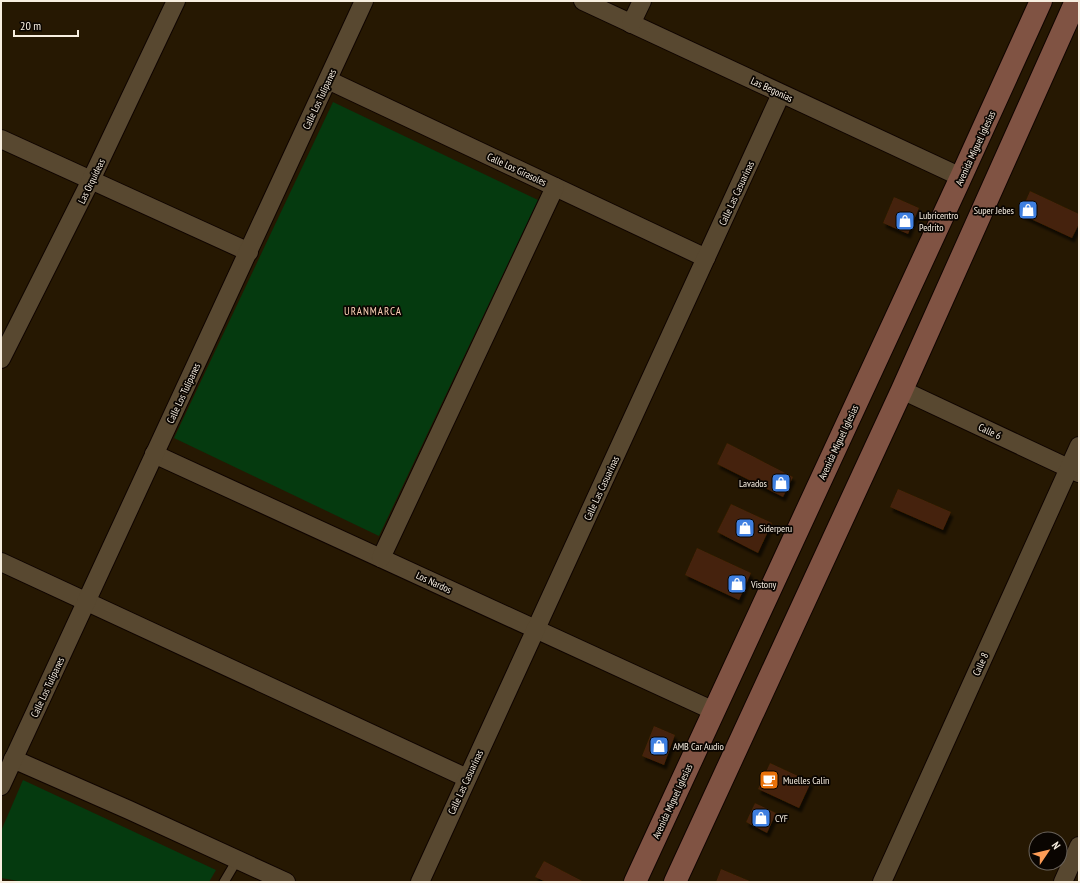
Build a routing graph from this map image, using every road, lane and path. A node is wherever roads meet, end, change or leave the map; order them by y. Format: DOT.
graph roads {
  1 [pos="176,1"];
  2 [pos="364,1"];
  3 [pos="582,1"];
  4 [pos="642,1"];
  5 [pos="1041,1"];
  6 [pos="1076,1"];
  7 [pos="631,24"];
  8 [pos="328,80"];
  9 [pos="782,94"];
  10 [pos="1,139"];
  11 [pos="961,177"];
  12 [pos="91,180"];
  13 [pos="555,187"];
  14 [pos="249,252"];
  15 [pos="706,258"];
  16 [pos="1,359"];
  17 [pos="902,390"];
  18 [pos="1079,446"];
  19 [pos="154,454"];
  20 [pos="1074,471"];
  21 [pos="381,558"];
  22 [pos="1,562"];
  23 [pos="86,602"];
  24 [pos="536,629"];
  25 [pos="714,711"];
  26 [pos="13,759"];
  27 [pos="467,778"];
  28 [pos="1,786"];
  29 [pos="1079,846"];
  30 [pos="237,860"];
  31 [pos="1067,881"];
  32 [pos="224,882"];
  33 [pos="286,882"];
  34 [pos="420,882"];
  35 [pos="635,882"];
  36 [pos="675,882"];
  37 [pos="882,882"];
  1 -- 12 [label="street, Las Orquídeas"];
  2 -- 8 [label="street, Calle Los Tulipanes"];
  3 -- 7 [label="street, Las Begonias"];
  4 -- 7 [label="street"];
  5 -- 11 [label="main road, Avenida Miguel Iglesias"];
  6 -- 17 [label="main road"];
  7 -- 9 [label="street, Las Begonias"];
  8 -- 13 [label="street, Calle Los Girasoles"];
  8 -- 14 [label="street, Calle Los Tulipanes"];
  9 -- 11 [label="street, Las Begonias"];
  9 -- 15 [label="street, Calle Las Casuarinas"];
  10 -- 12 [label="street"];
  11 -- 25 [label="main road, Avenida Miguel Iglesias"];
  12 -- 14 [label="street"];
  12 -- 16 [label="street, Las Orquídeas"];
  13 -- 15 [label="street, Calle Los Girasoles"];
  13 -- 21 [label="street"];
  14 -- 19 [label="street, Calle Los Tulipanes"];
  15 -- 24 [label="street, Calle Las Casuarinas"];
  17 -- 20 [label="street, Calle 6"];
  17 -- 36 [label="main road"];
  18 -- 20 [label="street, Calle 8"];
  19 -- 21 [label="street, Los Nardos"];
  19 -- 23 [label="street, Calle Los Tulipanes"];
  20 -- 37 [label="street, Calle 8"];
  21 -- 24 [label="street, Los Nardos"];
  22 -- 23 [label="street"];
  23 -- 26 [label="street, Calle Los Tulipanes"];
  23 -- 27 [label="street"];
  24 -- 25 [label="street, Los Nardos"];
  24 -- 27 [label="street, Calle Las Casuarinas"];
  25 -- 35 [label="main road, Avenida Miguel Iglesias"];
  26 -- 28 [label="street, Calle Los Tulipanes"];
  26 -- 30 [label="street"];
  27 -- 34 [label="street, Calle Las Casuarinas"];
  29 -- 31 [label="street"];
  30 -- 32 [label="lane"];
  30 -- 33 [label="street"];
}
